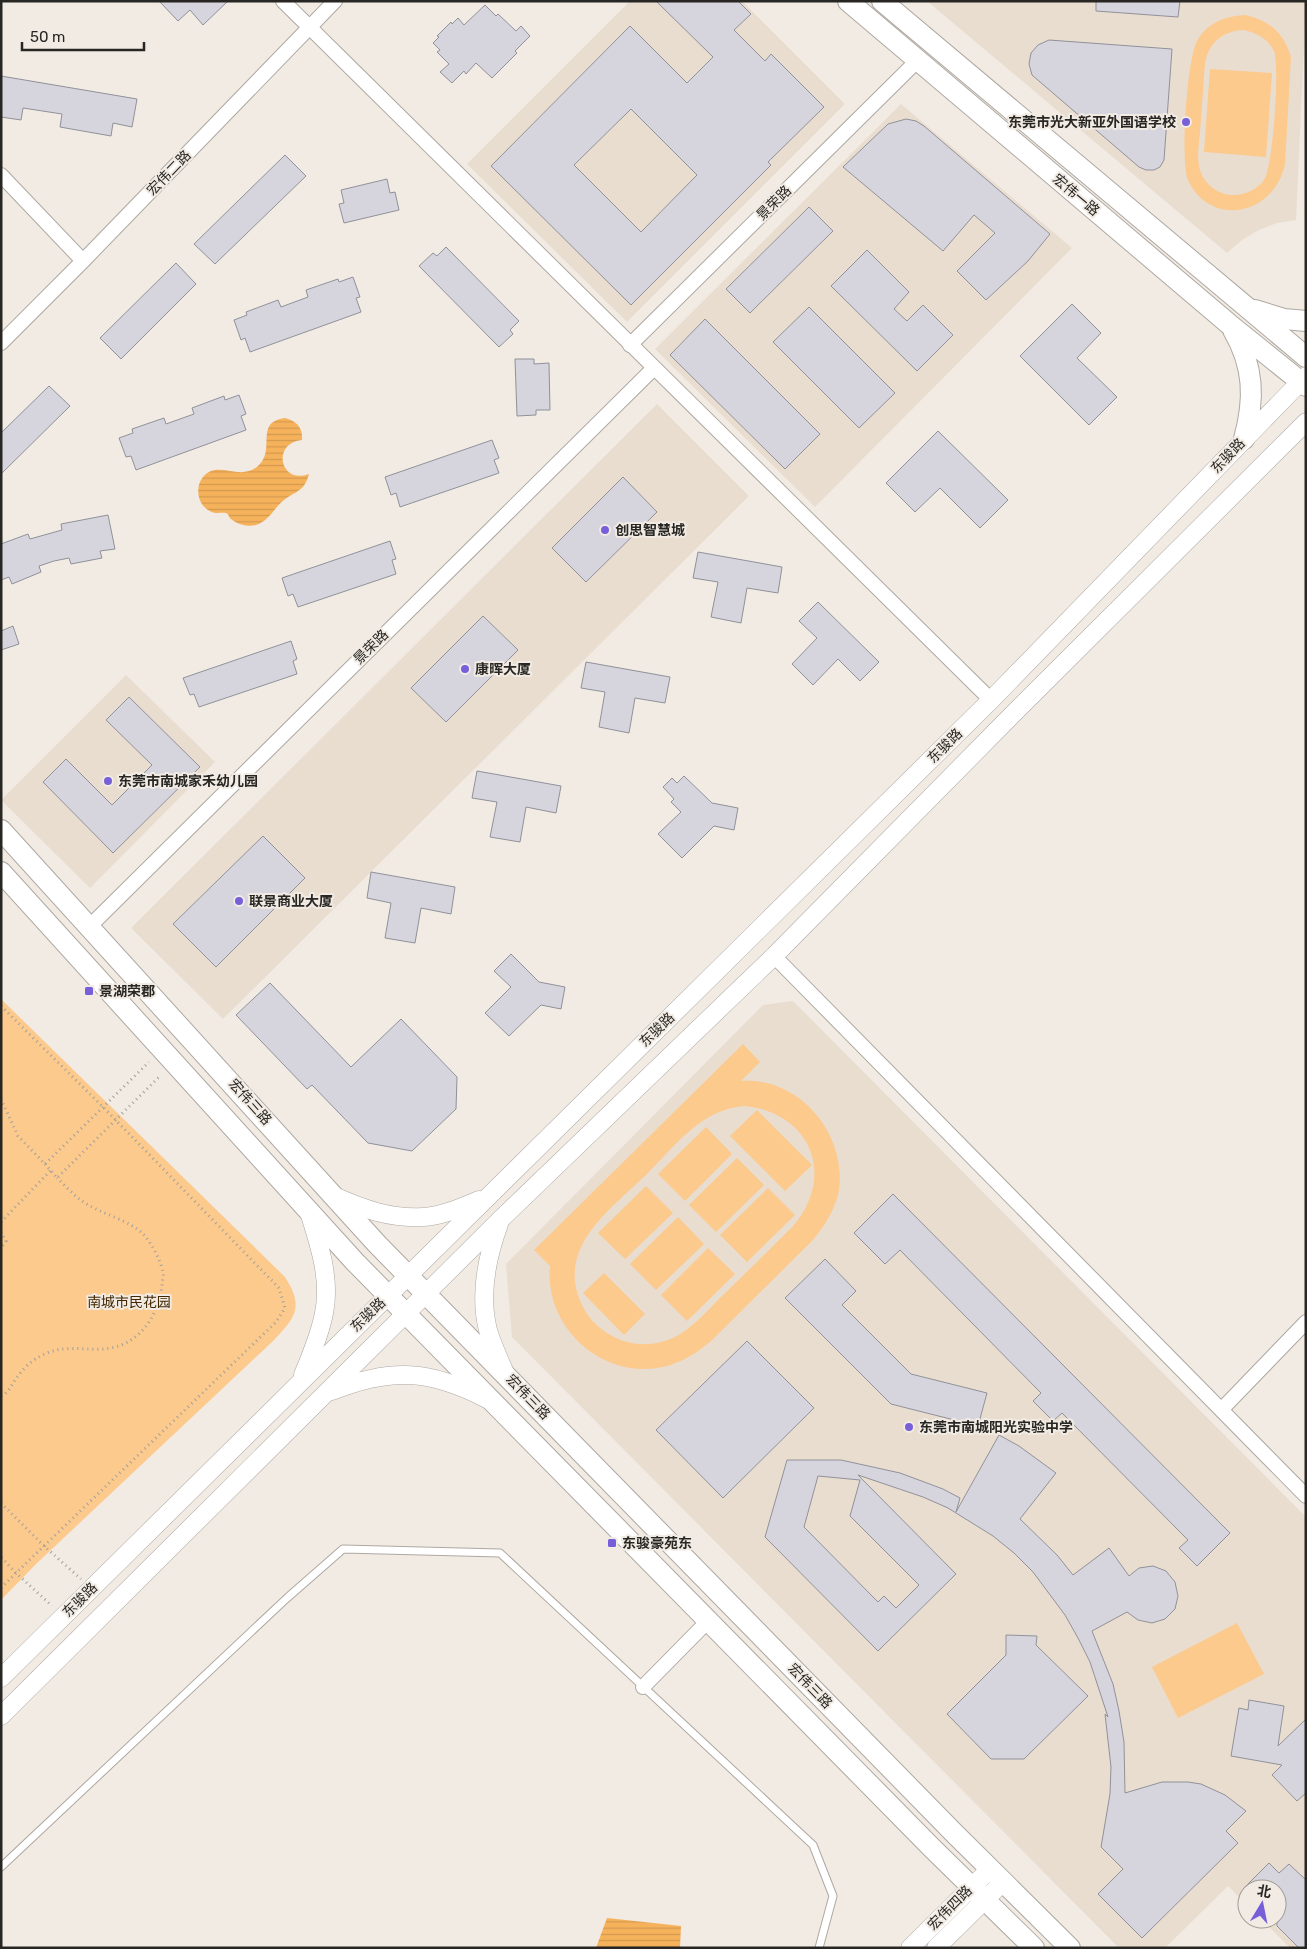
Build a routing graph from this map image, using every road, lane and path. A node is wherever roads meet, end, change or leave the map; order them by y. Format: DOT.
graph roads {
  1 [pos="282,1"];
  2 [pos="335,1"];
  3 [pos="848,1"];
  4 [pos="882,1"];
  5 [pos="309,29"];
  6 [pos="918,60"];
  7 [pos="1,175"];
  8 [pos="83,262"];
  9 [pos="1244,306"];
  10 [pos="1306,320"];
  11 [pos="1229,324"];
  12 [pos="1,343"];
  13 [pos="630,345"];
  14 [pos="1306,357"];
  15 [pos="654,368"];
  16 [pos="1304,382"];
  17 [pos="1306,422"];
  18 [pos="1244,439"];
  19 [pos="991,700"];
  20 [pos="1,830"];
  21 [pos="1,872"];
  22 [pos="89,926"];
  23 [pos="774,956"];
  24 [pos="1,1006"];
  25 [pos="168,1055"];
  26 [pos="1,1100"];
  27 [pos="103,1107"];
  28 [pos="116,1120"];
  29 [pos="45,1164"];
  30 [pos="50,1170"];
  31 [pos="57,1178"];
  32 [pos="334,1196"];
  33 [pos="486,1197"];
  34 [pos="308,1209"];
  35 [pos="502,1218"];
  36 [pos="1,1222"];
  37 [pos="1,1232"];
  38 [pos="1,1248"];
  39 [pos="408,1275"];
  40 [pos="426,1293"];
  41 [pos="388,1296"];
  42 [pos="405,1314"];
  43 [pos="1306,1322"];
  44 [pos="505,1373"];
  45 [pos="300,1382"];
  46 [pos="325,1394"];
  47 [pos="1,1396"];
  48 [pos="491,1401"];
  49 [pos="1222,1409"];
  50 [pos="1306,1496"];
  51 [pos="1,1503"];
  52 [pos="44,1546"];
  53 [pos="1,1557"];
  54 [pos="16,1573"];
  55 [pos="1,1588"];
  56 [pos="92,1588"];
  57 [pos="63,1616"];
  58 [pos="708,1621"];
  59 [pos="1,1678"];
  60 [pos="643,1687"];
  61 [pos="1,1716"];
  62 [pos="1,1867"];
  63 [pos="997,1875"];
  64 [pos="979,1893"];
  65 [pos="819,1948"];
  66 [pos="910,1948"];
  67 [pos="936,1948"];
  68 [pos="1034,1948"];
  69 [pos="1070,1948"];
  1 -- 5 [label="street"];
  2 -- 5 [label="street, 宏伟二路"];
  3 -- 6 [label="main road, 宏伟一路"];
  4 -- 9 [label="main road, 宏伟一路"];
  5 -- 8 [label="street, 宏伟二路"];
  5 -- 13 [label="street"];
  6 -- 11 [label="main road, 宏伟一路"];
  6 -- 13 [label="street, 景荣路"];
  7 -- 8 [label="street"];
  8 -- 12 [label="street, 宏伟二路"];
  9 -- 10 [label="main road"];
  9 -- 14 [label="main road, 宏伟一路"];
  11 -- 16 [label="main road, 宏伟一路"];
  11 -- 18 [label="main road"];
  13 -- 15 [label="street"];
  15 -- 19 [label="street"];
  15 -- 22 [label="street, 景荣路"];
  16 -- 18 [label="street, 东骏路"];
  17 -- 23 [label="street, 东骏路"];
  18 -- 19 [label="street, 东骏路"];
  19 -- 33 [label="street, 东骏路"];
  20 -- 22 [label="main road, 宏伟三路"];
  21 -- 25 [label="main road, 宏伟三路"];
  22 -- 32 [label="main road, 宏伟三路"];
  23 -- 35 [label="street, 东骏路"];
  23 -- 49 [label="street"];
  24 -- 27 [label="path"];
  25 -- 27 [label="path"];
  25 -- 28 [label="path"];
  25 -- 34 [label="main road, 宏伟三路"];
  26 -- 29 [label="path"];
  27 -- 28 [label="path"];
  27 -- 29 [label="path"];
  28 -- 31 [label="path"];
  28 -- 52 [label="path"];
  29 -- 30 [label="path"];
  30 -- 31 [label="path"];
  30 -- 36 [label="path"];
  31 -- 47 [label="path"];
  32 -- 33 [label="street"];
  32 -- 39 [label="main road, 宏伟三路"];
  33 -- 39 [label="street, 东骏路"];
  34 -- 41 [label="main road, 宏伟三路"];
  34 -- 45 [label="street"];
  35 -- 40 [label="street, 东骏路"];
  35 -- 44 [label="street"];
  37 -- 38 [label="path"];
  39 -- 40 [label="main road, 宏伟三路"];
  39 -- 41 [label="street, 东骏路"];
  40 -- 42 [label="street, 东骏路"];
  40 -- 44 [label="main road, 宏伟三路"];
  41 -- 42 [label="main road, 宏伟三路"];
  41 -- 45 [label="street, 东骏路"];
  42 -- 46 [label="street, 东骏路"];
  42 -- 48 [label="main road, 宏伟三路"];
  43 -- 49 [label="street"];
  44 -- 63 [label="main road, 宏伟三路"];
  45 -- 56 [label="street, 东骏路"];
  46 -- 48 [label="street"];
  46 -- 61 [label="street, 东骏路"];
  48 -- 58 [label="main road, 宏伟三路"];
  49 -- 50 [label="street"];
  51 -- 52 [label="path"];
  52 -- 54 [label="path"];
  52 -- 56 [label="path"];
  53 -- 54 [label="path"];
  54 -- 55 [label="path"];
  54 -- 57 [label="path"];
  56 -- 57 [label="street, 东骏路"];
  57 -- 59 [label="street, 东骏路"];
  58 -- 60 [label="street"];
  58 -- 64 [label="main road, 宏伟三路"];
  60 -- 62 [label="lane"];
  60 -- 65 [label="lane"];
  63 -- 64 [label="street, 宏伟四路"];
  63 -- 69 [label="main road, 宏伟三路"];
  64 -- 66 [label="street, 宏伟四路"];
  64 -- 67 [label="street, 宏伟四路"];
  64 -- 68 [label="main road, 宏伟三路"];
}
